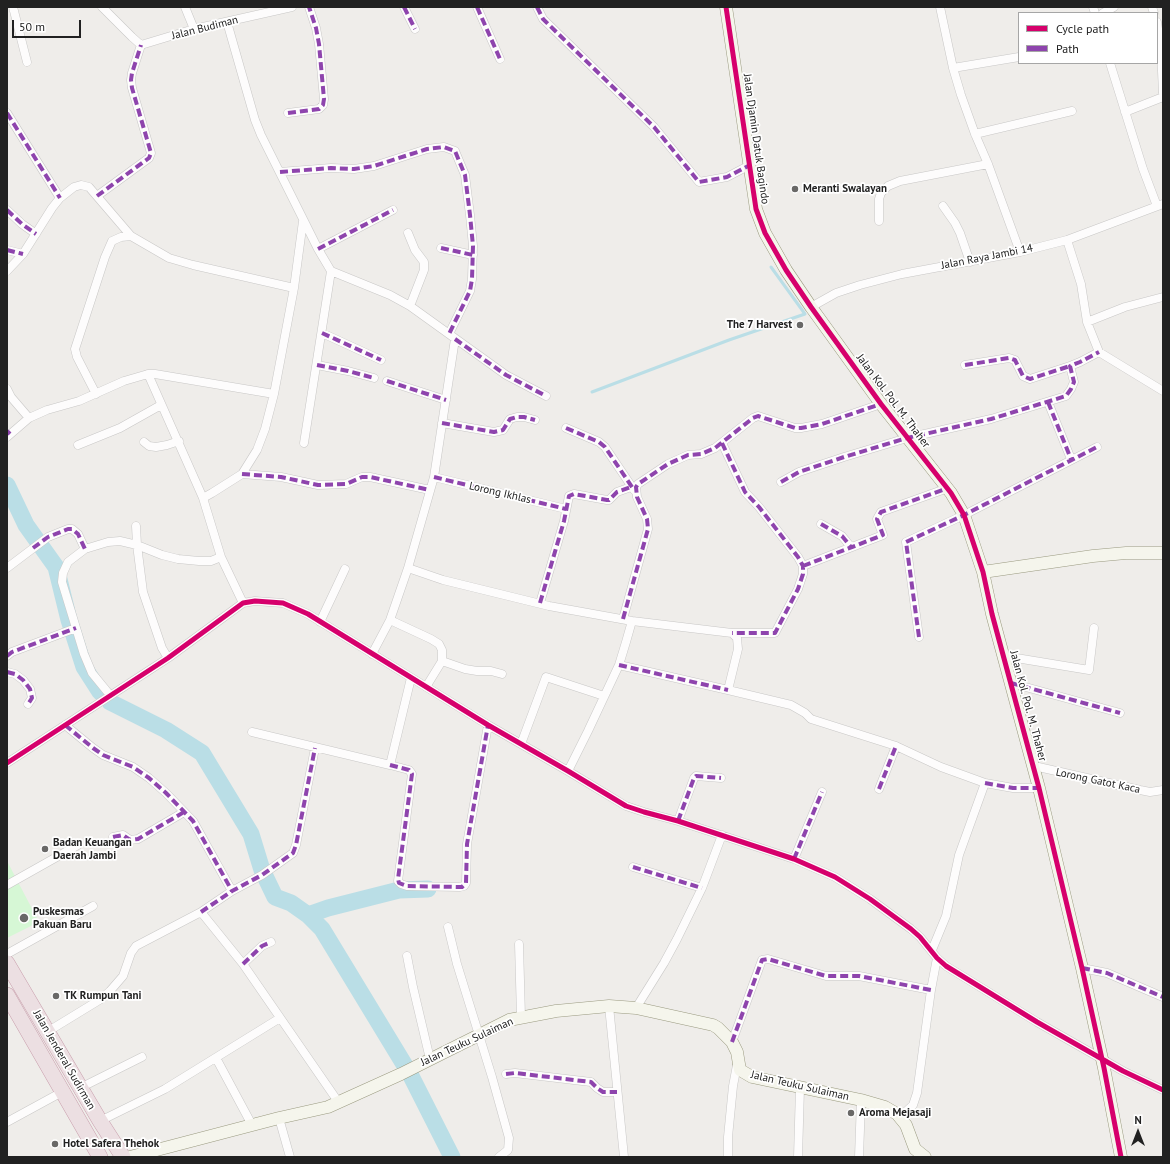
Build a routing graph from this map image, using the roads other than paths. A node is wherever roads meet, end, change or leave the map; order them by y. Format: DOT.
graph roads {
  1 [pos="13,7"];
  2 [pos="102,7"];
  3 [pos="185,7"];
  4 [pos="292,7"];
  5 [pos="309,7"];
  6 [pos="404,7"];
  7 [pos="477,7"];
  8 [pos="537,7"];
  9 [pos="726,7"];
  10 [pos="940,7"];
  11 [pos="1114,7"];
  12 [pos="1105,12"];
  13 [pos="227,22"];
  14 [pos="1158,26"];
  15 [pos="194,29"];
  16 [pos="415,29"];
  17 [pos="141,45"];
  18 [pos="1018,57"];
  19 [pos="500,59"];
  20 [pos="27,62"];
  21 [pos="1110,64"];
  22 [pos="953,68"];
  23 [pos="1163,93"];
  24 [pos="1163,97"];
  25 [pos="1072,111"];
  26 [pos="1125,112"];
  27 [pos="7,113"];
  28 [pos="288,113"];
  29 [pos="975,134"];
  30 [pos="988,164"];
  31 [pos="750,165"];
  32 [pos="280,172"];
  33 [pos="97,196"];
  34 [pos="60,198"];
  35 [pos="1160,205"];
  36 [pos="943,206"];
  37 [pos="7,210"];
  38 [pos="393,210"];
  39 [pos="303,220"];
  40 [pos="879,221"];
  41 [pos="408,233"];
  42 [pos="36,234"];
  43 [pos="131,236"];
  44 [pos="1067,240"];
  45 [pos="441,248"];
  46 [pos="318,249"];
  47 [pos="7,250"];
  48 [pos="1020,252"];
  49 [pos="23,254"];
  50 [pos="473,255"];
  51 [pos="970,262"];
  52 [pos="7,271"];
  53 [pos="331,271"];
  54 [pos="294,288"];
  55 [pos="1163,297"];
  56 [pos="410,306"];
  57 [pos="811,307"];
  58 [pos="1088,322"];
  59 [pos="322,333"];
  60 [pos="452,336"];
  61 [pos="1099,352"];
  62 [pos="381,360"];
  63 [pos="317,365"];
  64 [pos="965,365"];
  65 [pos="1070,366"];
  66 [pos="148,374"];
  67 [pos="374,378"];
  68 [pos="387,381"];
  69 [pos="7,389"];
  70 [pos="1163,391"];
  71 [pos="96,394"];
  72 [pos="274,394"];
  73 [pos="546,396"];
  74 [pos="446,400"];
  75 [pos="1048,402"];
  76 [pos="882,404"];
  77 [pos="161,405"];
  78 [pos="29,418"];
  79 [pos="535,420"];
  80 [pos="442,423"];
  81 [pos="566,428"];
  82 [pos="8,434"];
  83 [pos="908,438"];
  84 [pos="179,441"];
  85 [pos="144,442"];
  86 [pos="304,443"];
  87 [pos="722,443"];
  88 [pos="78,445"];
  89 [pos="1097,446"];
  90 [pos="1071,459"];
  91 [pos="242,474"];
  92 [pos="434,477"];
  93 [pos="781,482"];
  94 [pos="948,488"];
  95 [pos="633,489"];
  96 [pos="430,490"];
  97 [pos="203,498"];
  98 [pos="566,509"];
  99 [pos="964,515"];
  100 [pos="821,524"];
  101 [pos="136,526"];
  102 [pos="137,545"];
  103 [pos="851,547"];
  104 [pos="85,549"];
  105 [pos="1163,553"];
  106 [pos="221,557"];
  107 [pos="802,566"];
  108 [pos="7,568"];
  109 [pos="408,568"];
  110 [pos="345,569"];
  111 [pos="983,572"];
  112 [pos="243,603"];
  113 [pos="540,603"];
  114 [pos="623,618"];
  115 [pos="390,620"];
  116 [pos="632,621"];
  117 [pos="320,622"];
  118 [pos="75,628"];
  119 [pos="1094,628"];
  120 [pos="732,633"];
  121 [pos="919,637"];
  122 [pos="372,654"];
  123 [pos="7,656"];
  124 [pos="1004,656"];
  125 [pos="168,658"];
  126 [pos="442,661"];
  127 [pos="618,665"];
  128 [pos="7,672"];
  129 [pos="502,674"];
  130 [pos="411,678"];
  131 [pos="1011,684"];
  132 [pos="426,688"];
  133 [pos="728,690"];
  134 [pos="110,695"];
  135 [pos="604,696"];
  136 [pos="28,704"];
  137 [pos="1120,713"];
  138 [pos="65,725"];
  139 [pos="488,725"];
  140 [pos="252,732"];
  141 [pos="521,744"];
  142 [pos="896,746"];
  143 [pos="315,748"];
  144 [pos="7,763"];
  145 [pos="390,764"];
  146 [pos="1034,766"];
  147 [pos="568,771"];
  148 [pos="721,778"];
  149 [pos="985,784"];
  150 [pos="1040,788"];
  151 [pos="879,789"];
  152 [pos="1163,790"];
  153 [pos="822,792"];
  154 [pos="184,812"];
  155 [pos="678,821"];
  156 [pos="722,835"];
  157 [pos="113,837"];
  158 [pos="78,845"];
  159 [pos="794,859"];
  160 [pos="633,867"];
  161 [pos="7,885"];
  162 [pos="702,888"];
  163 [pos="232,891"];
  164 [pos="93,906"];
  165 [pos="201,912"];
  166 [pos="448,928"];
  167 [pos="271,942"];
  168 [pos="519,944"];
  169 [pos="932,950"];
  170 [pos="7,954"];
  171 [pos="407,956"];
  172 [pos="937,958"];
  173 [pos="7,963"];
  174 [pos="243,964"];
  175 [pos="1082,968"];
  176 [pos="930,990"];
  177 [pos="7,996"];
  178 [pos="1163,997"];
  179 [pos="609,1006"];
  180 [pos="636,1008"];
  181 [pos="521,1017"];
  182 [pos="280,1018"];
  183 [pos="47,1032"];
  184 [pos="479,1036"];
  185 [pos="732,1042"];
  186 [pos="142,1057"];
  187 [pos="216,1058"];
  188 [pos="430,1058"];
  189 [pos="1102,1059"];
  190 [pos="738,1063"];
  191 [pos="506,1074"];
  192 [pos="80,1088"];
  193 [pos="800,1088"];
  194 [pos="1163,1090"];
  195 [pos="62,1092"];
  196 [pos="617,1092"];
  197 [pos="861,1100"];
  198 [pos="339,1103"];
  199 [pos="900,1117"];
  200 [pos="279,1118"];
  201 [pos="100,1121"];
  202 [pos="7,1122"];
  203 [pos="252,1125"];
  204 [pos="922,1156"];
  205 [pos="100,1157"];
  206 [pos="123,1157"];
  207 [pos="130,1157"];
  208 [pos="290,1157"];
  209 [pos="499,1157"];
  210 [pos="624,1157"];
  211 [pos="728,1157"];
  212 [pos="798,1157"];
  213 [pos="859,1157"];
  214 [pos="1121,1157"];
  1 -- 20 [label="street"];
  2 -- 17 [label="street"];
  3 -- 15 [label="street"];
  4 -- 13 [label="street, Jalan Budiman"];
  5 -- 28 [label="street"];
  6 -- 16 [label="street"];
  7 -- 19 [label="street"];
  8 -- 31 [label="street"];
  9 -- 31 [label="street, Jalan Djamin Datuk Bagindo"];
  10 -- 22 [label="street"];
  11 -- 12 [label="street"];
  13 -- 15 [label="street, Jalan Budiman"];
  13 -- 32 [label="street"];
  14 -- 23 [label="street"];
  15 -- 17 [label="street, Jalan Budiman"];
  17 -- 33 [label="street"];
  18 -- 22 [label="street"];
  21 -- 26 [label="street"];
  22 -- 29 [label="street"];
  24 -- 26 [label="street"];
  25 -- 29 [label="street"];
  26 -- 35 [label="street"];
  27 -- 34 [label="street"];
  29 -- 30 [label="street"];
  30 -- 40 [label="street"];
  30 -- 48 [label="street"];
  31 -- 57 [label="street, Jalan Djamin Datuk Bagindo"];
  32 -- 39 [label="street"];
  32 -- 50 [label="street"];
  33 -- 34 [label="street"];
  33 -- 43 [label="street"];
  34 -- 42 [label="street"];
  35 -- 44 [label="street, Jalan Raya Jambi 14"];
  36 -- 51 [label="street"];
  37 -- 42 [label="street"];
  38 -- 46 [label="street"];
  39 -- 46 [label="street"];
  39 -- 54 [label="street"];
  41 -- 56 [label="street"];
  42 -- 49 [label="street"];
  43 -- 54 [label="street"];
  43 -- 71 [label="street"];
  44 -- 48 [label="street, Jalan Raya Jambi 14"];
  44 -- 58 [label="street"];
  45 -- 50 [label="street"];
  46 -- 53 [label="street"];
  47 -- 49 [label="street"];
  48 -- 51 [label="street, Jalan Raya Jambi 14"];
  49 -- 52 [label="street"];
  50 -- 60 [label="street"];
  51 -- 57 [label="street, Jalan Raya Jambi 14"];
  53 -- 56 [label="street"];
  53 -- 59 [label="street"];
  54 -- 72 [label="street"];
  55 -- 58 [label="street"];
  56 -- 60 [label="street"];
  57 -- 76 [label="street, Jalan Kol. Pol. M. Thaher"];
  58 -- 61 [label="street"];
  59 -- 62 [label="street"];
  59 -- 63 [label="street"];
  60 -- 73 [label="street"];
  60 -- 74 [label="street"];
  61 -- 65 [label="street"];
  61 -- 70 [label="street"];
  63 -- 67 [label="street"];
  63 -- 86 [label="street"];
  64 -- 65 [label="street"];
  65 -- 75 [label="street"];
  66 -- 71 [label="street"];
  66 -- 72 [label="street"];
  66 -- 77 [label="street"];
  68 -- 74 [label="street"];
  69 -- 78 [label="street"];
  71 -- 78 [label="street"];
  72 -- 91 [label="street"];
  74 -- 80 [label="street"];
  75 -- 83 [label="street"];
  75 -- 90 [label="street"];
  76 -- 83 [label="street, Jalan Kol. Pol. M. Thaher"];
  76 -- 87 [label="street"];
  77 -- 84 [label="street"];
  77 -- 88 [label="street"];
  78 -- 82 [label="street"];
  79 -- 80 [label="street"];
  80 -- 92 [label="street"];
  81 -- 95 [label="street"];
  83 -- 93 [label="street"];
  83 -- 94 [label="street, Jalan Kol. Pol. M. Thaher"];
  84 -- 85 [label="street"];
  84 -- 97 [label="street"];
  87 -- 95 [label="street"];
  87 -- 107 [label="street"];
  89 -- 90 [label="street"];
  90 -- 99 [label="street"];
  91 -- 96 [label="street"];
  91 -- 97 [label="street"];
  92 -- 96 [label="street"];
  92 -- 98 [label="street, Lorong Ikhlas"];
  94 -- 99 [label="street, Jalan Kol. Pol. M. Thaher"];
  94 -- 103 [label="street"];
  95 -- 98 [label="street"];
  95 -- 114 [label="street"];
  96 -- 109 [label="street"];
  97 -- 106 [label="street"];
  98 -- 113 [label="street"];
  99 -- 111 [label="street, Jalan Kol. Pol. M. Thaher"];
  99 -- 121 [label="street"];
  100 -- 103 [label="street"];
  101 -- 102 [label="street"];
  102 -- 104 [label="street"];
  102 -- 106 [label="street"];
  102 -- 125 [label="street"];
  103 -- 107 [label="street"];
  104 -- 108 [label="street"];
  104 -- 118 [label="street"];
  105 -- 111 [label="street"];
  106 -- 112 [label="street"];
  107 -- 120 [label="street"];
  109 -- 113 [label="street"];
  109 -- 115 [label="street"];
  110 -- 117 [label="street"];
  111 -- 124 [label="street, Jalan Kol. Pol. M. Thaher"];
  112 -- 117 [label="street"];
  112 -- 125 [label="street"];
  113 -- 114 [label="street"];
  114 -- 116 [label="street"];
  115 -- 122 [label="street"];
  115 -- 126 [label="street"];
  116 -- 120 [label="street"];
  116 -- 127 [label="street"];
  117 -- 122 [label="street"];
  118 -- 123 [label="street"];
  118 -- 134 [label="street"];
  119 -- 124 [label="street"];
  120 -- 133 [label="street"];
  122 -- 130 [label="street"];
  124 -- 131 [label="street, Jalan Kol. Pol. M. Thaher"];
  125 -- 134 [label="street"];
  126 -- 129 [label="street"];
  126 -- 132 [label="street"];
  127 -- 133 [label="street"];
  127 -- 135 [label="street"];
  128 -- 136 [label="street"];
  130 -- 132 [label="street"];
  130 -- 145 [label="street"];
  131 -- 137 [label="street"];
  131 -- 146 [label="street, Jalan Kol. Pol. M. Thaher"];
  132 -- 139 [label="street"];
  133 -- 142 [label="street"];
  134 -- 138 [label="street"];
  135 -- 141 [label="street"];
  135 -- 147 [label="street"];
  138 -- 144 [label="street"];
  138 -- 154 [label="street"];
  139 -- 141 [label="street"];
  139 -- 145 [label="street"];
  140 -- 143 [label="street"];
  141 -- 147 [label="street"];
  142 -- 149 [label="street"];
  142 -- 151 [label="street"];
  143 -- 145 [label="street"];
  143 -- 163 [label="street"];
  146 -- 150 [label="street, Jalan Kol. Pol. M. Thaher"];
  146 -- 152 [label="street, Lorong Gatot Kaca"];
  147 -- 155 [label="street"];
  148 -- 155 [label="street"];
  149 -- 150 [label="street"];
  149 -- 169 [label="street"];
  150 -- 175 [label="street, Jalan Kol. Pol. M. Thaher"];
  153 -- 159 [label="street"];
  154 -- 157 [label="street"];
  154 -- 163 [label="street"];
  155 -- 156 [label="street"];
  156 -- 159 [label="street"];
  156 -- 162 [label="street"];
  158 -- 161 [label="street"];
  159 -- 169 [label="street"];
  160 -- 162 [label="street"];
  162 -- 180 [label="street"];
  163 -- 165 [label="street"];
  164 -- 170 [label="street"];
  165 -- 174 [label="street"];
  165 -- 183 [label="street"];
  166 -- 184 [label="street"];
  167 -- 174 [label="street"];
  168 -- 181 [label="street"];
  169 -- 172 [label="street"];
  171 -- 188 [label="street"];
  172 -- 176 [label="street"];
  172 -- 189 [label="street"];
  173 -- 183 [label="highway, Jalan Jenderal Sudirman"];
  174 -- 182 [label="street"];
  175 -- 178 [label="street"];
  175 -- 189 [label="street, Jalan Kol. Pol. M. Thaher"];
  176 -- 185 [label="street"];
  176 -- 199 [label="street"];
  177 -- 195 [label="highway, Jalan Jenderal Sudirman"];
  179 -- 180 [label="street, Jalan Teuku Sulaiman"];
  179 -- 181 [label="street, Jalan Teuku Sulaiman"];
  179 -- 196 [label="street"];
  180 -- 185 [label="street, Jalan Teuku Sulaiman"];
  181 -- 184 [label="street, Jalan Teuku Sulaiman"];
  182 -- 187 [label="street"];
  182 -- 198 [label="street"];
  183 -- 192 [label="highway, Jalan Jenderal Sudirman"];
  184 -- 188 [label="street, Jalan Teuku Sulaiman"];
  184 -- 209 [label="street"];
  185 -- 190 [label="street, Jalan Teuku Sulaiman"];
  186 -- 192 [label="street"];
  187 -- 201 [label="street"];
  187 -- 203 [label="street"];
  188 -- 198 [label="street, Jalan Teuku Sulaiman"];
  189 -- 194 [label="street"];
  189 -- 214 [label="street, Jalan Kol. Pol. M. Thaher"];
  190 -- 193 [label="street, Jalan Teuku Sulaiman"];
  190 -- 211 [label="street"];
  191 -- 196 [label="street"];
  192 -- 201 [label="highway, Jalan Jenderal Sudirman"];
  193 -- 197 [label="street, Jalan Teuku Sulaiman"];
  193 -- 212 [label="street"];
  195 -- 202 [label="street"];
  195 -- 205 [label="highway, Jalan Jenderal Sudirman"];
  196 -- 210 [label="street"];
  197 -- 199 [label="street, Jalan Teuku Sulaiman"];
  197 -- 213 [label="street"];
  198 -- 200 [label="street, Jalan Teuku Sulaiman"];
  199 -- 204 [label="street, Jalan Teuku Sulaiman"];
  200 -- 203 [label="street, Jalan Teuku Sulaiman"];
  200 -- 208 [label="street"];
  201 -- 206 [label="highway, Jalan Jenderal Sudirman"];
  203 -- 207 [label="street, Jalan Teuku Sulaiman"];
}
